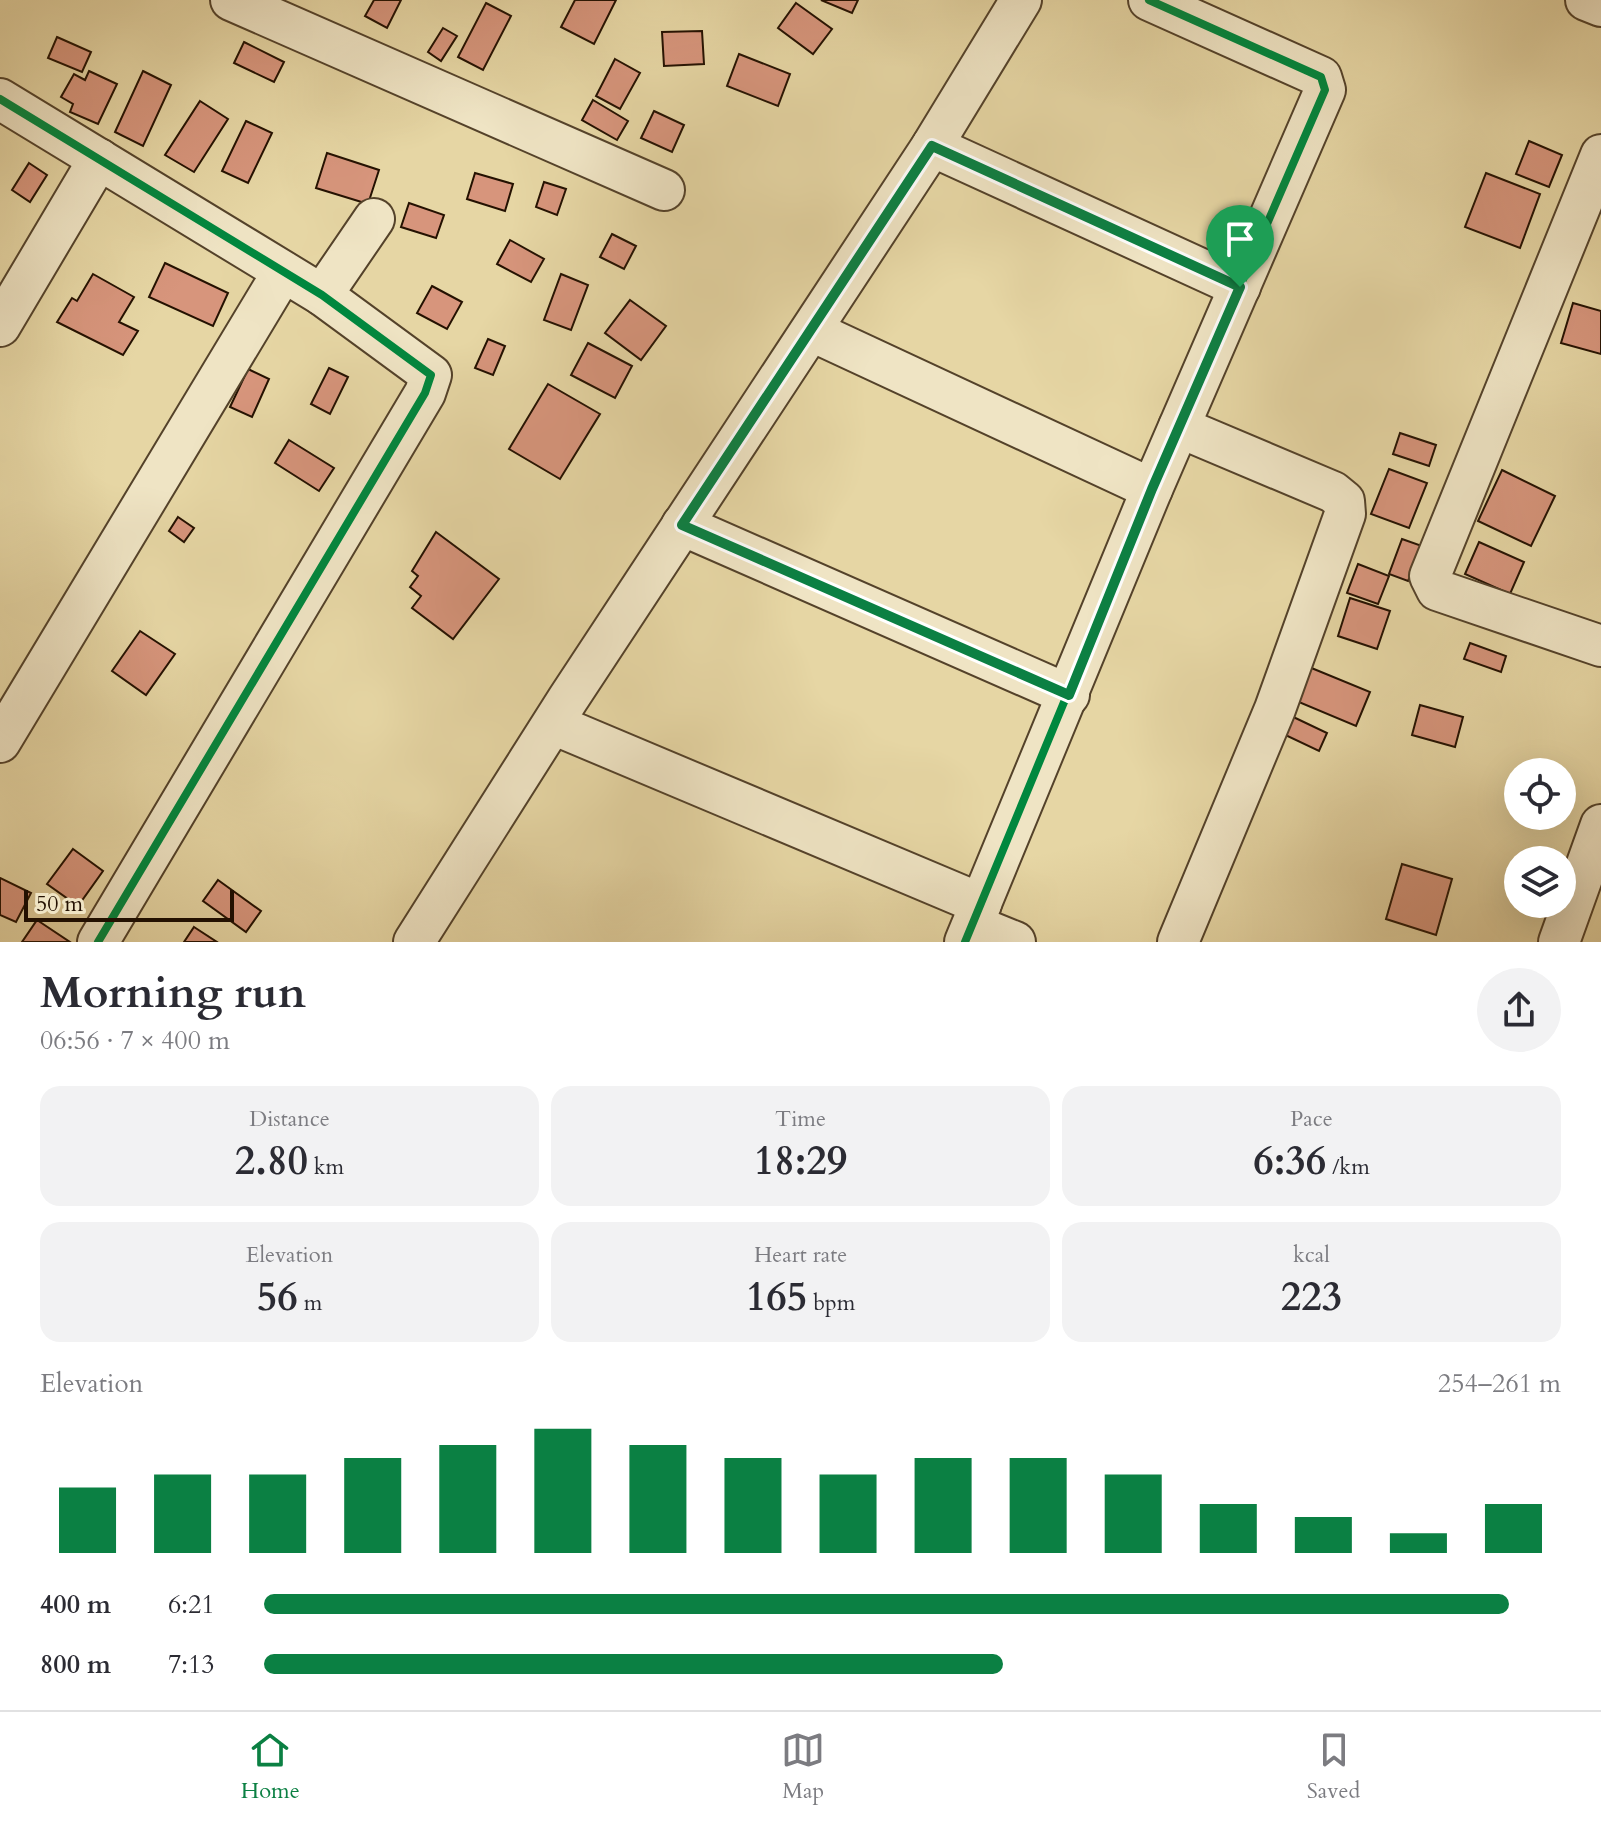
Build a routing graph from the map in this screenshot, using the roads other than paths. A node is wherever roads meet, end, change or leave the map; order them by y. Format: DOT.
graph roads {
  1 [pos="231,0"];
  2 [pos="1021,0"];
  3 [pos="1149,0"];
  4 [pos="1586,0"];
  5 [pos="1601,6"];
  6 [pos="0,99"];
  7 [pos="932,146"];
  8 [pos="1601,155"];
  9 [pos="99,159"];
  10 [pos="664,190"];
  11 [pos="374,219"];
  12 [pos="283,272"];
  13 [pos="1240,287"];
  14 [pos="322,295"];
  15 [pos="0,326"];
  16 [pos="812,331"];
  17 [pos="1179,427"];
  18 [pos="1152,489"];
  19 [pos="682,525"];
  20 [pos="1601,646"];
  21 [pos="1069,695"];
  22 [pos="553,724"];
  23 [pos="0,742"];
  24 [pos="1601,825"];
  25 [pos="973,923"];
  26 [pos="98,942"];
  27 [pos="414,942"];
  28 [pos="1015,942"];
  29 [pos="1178,942"];
  30 [pos="1559,942"];
  1 -- 10 [label="street"];
  2 -- 7 [label="street"];
  3 -- 13 [label="street"];
  4 -- 5 [label="street"];
  6 -- 9 [label="street"];
  7 -- 13 [label="street"];
  7 -- 16 [label="street"];
  8 -- 20 [label="street"];
  9 -- 12 [label="street"];
  9 -- 15 [label="street"];
  11 -- 14 [label="street"];
  12 -- 14 [label="street"];
  12 -- 23 [label="street"];
  13 -- 17 [label="street"];
  14 -- 26 [label="street"];
  16 -- 18 [label="street"];
  16 -- 19 [label="street"];
  17 -- 18 [label="street"];
  17 -- 29 [label="street"];
  18 -- 21 [label="street"];
  19 -- 21 [label="street"];
  19 -- 22 [label="street"];
  21 -- 25 [label="street"];
  22 -- 25 [label="street"];
  22 -- 27 [label="street"];
  24 -- 30 [label="street"];
  25 -- 28 [label="street"];
}
